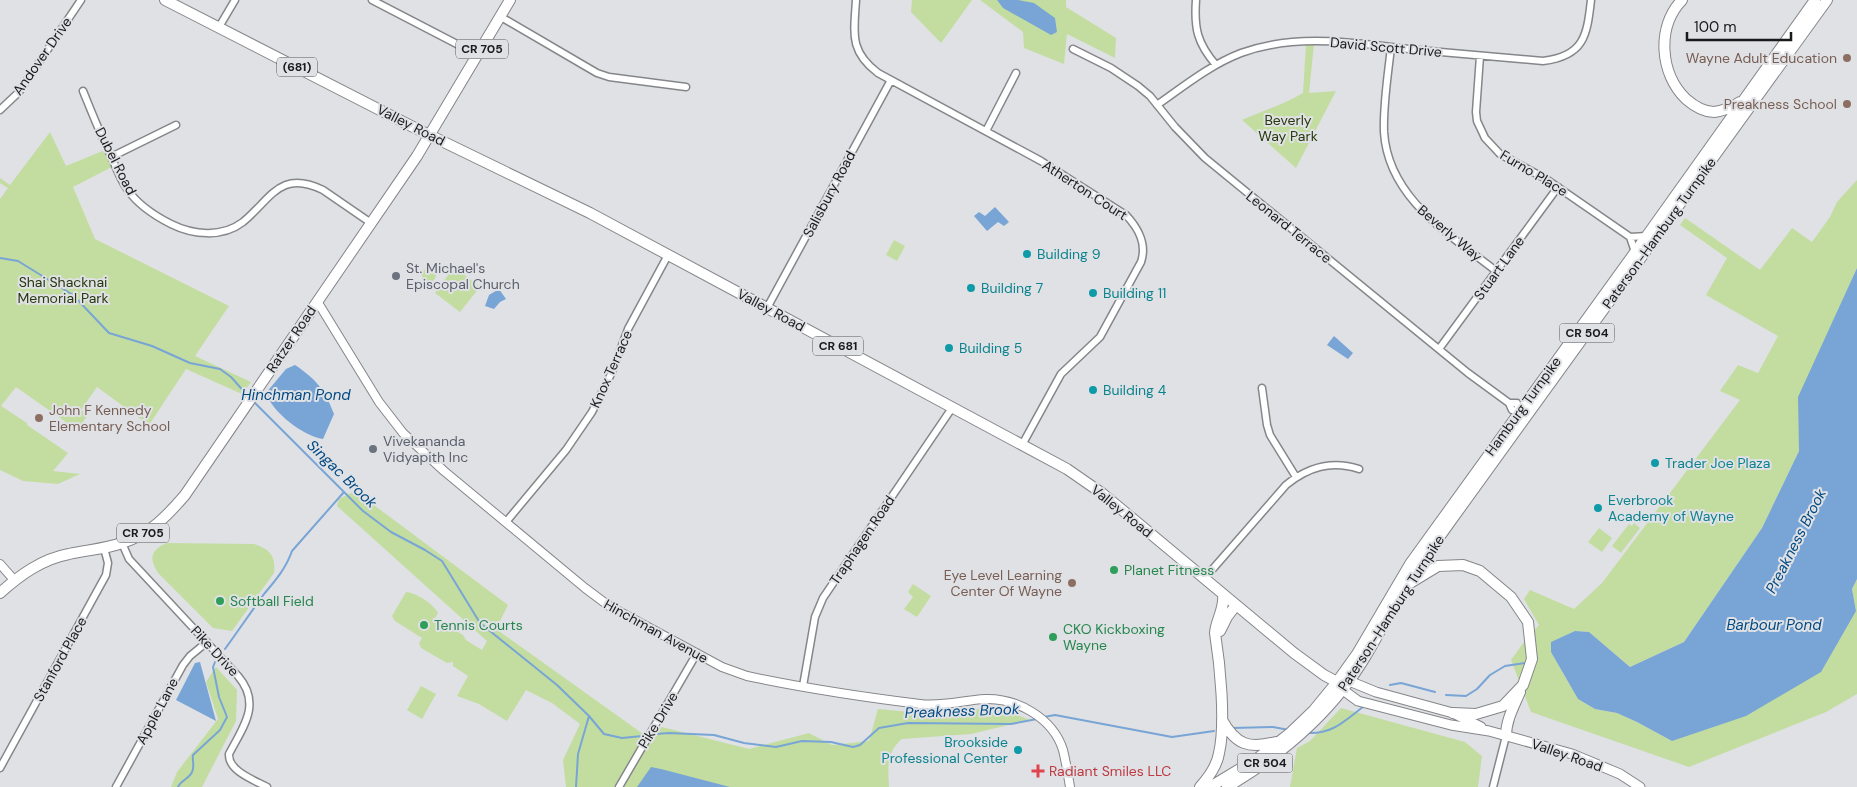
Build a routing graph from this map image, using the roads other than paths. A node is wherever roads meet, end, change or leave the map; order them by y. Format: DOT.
graph roads {
  1 [pos="81,0"];
  2 [pos="165,0"];
  3 [pos="235,0"];
  4 [pos="372,0"];
  5 [pos="510,0"];
  6 [pos="856,0"];
  7 [pos="1196,0"];
  8 [pos="1591,0"];
  9 [pos="1682,0"];
  10 [pos="1815,0"];
  11 [pos="1827,0"];
  12 [pos="500,17"];
  13 [pos="219,27"];
  14 [pos="1391,47"];
  15 [pos="1073,49"];
  16 [pos="478,55"];
  17 [pos="1480,56"];
  18 [pos="1216,65"];
  19 [pos="1016,73"];
  20 [pos="891,80"];
  21 [pos="686,86"];
  22 [pos="83,91"];
  23 [pos="1743,101"];
  24 [pos="1157,105"];
  25 [pos="0,110"];
  26 [pos="176,125"];
  27 [pos="986,131"];
  28 [pos="430,135"];
  29 [pos="112,157"];
  30 [pos="1558,187"];
  31 [pos="371,223"];
  32 [pos="1647,236"];
  33 [pos="1630,237"];
  34 [pos="1636,252"];
  35 [pos="668,255"];
  36 [pos="1496,271"];
  37 [pos="317,301"];
  38 [pos="767,308"];
  39 [pos="1439,349"];
  40 [pos="1262,388"];
  41 [pos="952,408"];
  42 [pos="1519,411"];
  43 [pos="1022,445"];
  44 [pos="1359,469"];
  45 [pos="1296,477"];
  46 [pos="506,522"];
  47 [pos="122,543"];
  48 [pos="104,548"];
  49 [pos="0,564"];
  50 [pos="14,580"];
  51 [pos="1204,580"];
  52 [pos="1404,589"];
  53 [pos="0,593"];
  54 [pos="1223,594"];
  55 [pos="1236,605"];
  56 [pos="207,642"];
  57 [pos="1217,644"];
  58 [pos="697,653"];
  59 [pos="1343,684"];
  60 [pos="1523,685"];
  61 [pos="803,686"];
  62 [pos="1453,713"];
  63 [pos="1222,720"];
  64 [pos="1489,731"];
  65 [pos="1295,732"];
  66 [pos="1506,736"];
  67 [pos="1279,742"];
  68 [pos="0,768"];
  69 [pos="116,787"];
  70 [pos="267,787"];
  71 [pos="619,787"];
  72 [pos="1070,787"];
  73 [pos="1200,787"];
  74 [pos="1210,787"];
  75 [pos="1227,787"];
  76 [pos="1493,787"];
  77 [pos="1640,787"];
  1 -- 25 [label="street, Andover Drive"];
  2 -- 13 [label="main road, Valley Road / (681)"];
  3 -- 13 [label="street"];
  4 -- 16 [label="street"];
  5 -- 12 [label="main road, Ratzer Road / CR 705"];
  6 -- 20 [label="street, Atherton Court"];
  7 -- 18 [label="street"];
  8 -- 17 [label="street, David Scott Drive"];
  9 -- 23 [label="main road"];
  10 -- 23 [label="main road, Hamburg Turnpike / CR 504"];
  11 -- 52 [label="main road, Paterson-Hamburg Turnpike / CR 504"];
  12 -- 16 [label="main road, Ratzer Road / CR 705"];
  12 -- 21 [label="street"];
  13 -- 28 [label="main road, Valley Road / (681)"];
  14 -- 17 [label="street, David Scott Drive"];
  14 -- 18 [label="street, David Scott Drive"];
  14 -- 36 [label="street, Beverly Way"];
  15 -- 24 [label="street, Leonard Terrace"];
  16 -- 28 [label="main road, Ratzer Road / CR 705"];
  17 -- 30 [label="street, Furno Place"];
  18 -- 24 [label="street, David Scott Drive"];
  19 -- 27 [label="street"];
  20 -- 27 [label="street, Atherton Court"];
  20 -- 38 [label="street, Salisbury Road"];
  22 -- 29 [label="street, Dubel Road"];
  23 -- 32 [label="main road, Hamburg Turnpike / CR 504"];
  24 -- 39 [label="street, Leonard Terrace"];
  26 -- 29 [label="street"];
  27 -- 43 [label="street, Atherton Court"];
  28 -- 31 [label="main road, Ratzer Road / CR 705"];
  28 -- 35 [label="main road, Valley Road / CR 681"];
  29 -- 31 [label="street, Dubel Road"];
  30 -- 33 [label="street, Furno Place"];
  30 -- 36 [label="street, Stuart Lane"];
  31 -- 37 [label="main road, Ratzer Road / CR 705"];
  32 -- 33 [label="street"];
  32 -- 34 [label="main road, Hamburg Turnpike / CR 504"];
  33 -- 34 [label="street"];
  34 -- 42 [label="main road, Hamburg Turnpike / CR 504"];
  35 -- 38 [label="main road, Valley Road / CR 681"];
  35 -- 46 [label="street, Knox Terrace"];
  36 -- 39 [label="street, Stuart Lane"];
  37 -- 46 [label="street, Hinchman Avenue"];
  37 -- 47 [label="main road, Ratzer Road / CR 705"];
  38 -- 41 [label="main road, Valley Road / CR 681"];
  39 -- 42 [label="street, Leonard Terrace"];
  40 -- 45 [label="street"];
  41 -- 43 [label="main road, Valley Road / CR 681"];
  41 -- 61 [label="street, Traphagen Road"];
  42 -- 59 [label="main road, Hamburg Turnpike / CR 504"];
  43 -- 51 [label="main road, Valley Road / CR 681"];
  44 -- 45 [label="street"];
  45 -- 51 [label="street"];
  46 -- 58 [label="street, Hinchman Avenue"];
  47 -- 48 [label="main road, Ratzer Road / CR 705"];
  47 -- 56 [label="street, Pike Drive"];
  48 -- 50 [label="main road, Ratzer Road / CR 705"];
  48 -- 68 [label="street, Stanford Place"];
  49 -- 50 [label="street"];
  50 -- 53 [label="main road, Ratzer Road / CR 705"];
  51 -- 54 [label="main road, Valley Road / CR 681"];
  52 -- 59 [label="main road, Paterson-Hamburg Turnpike / CR 504"];
  52 -- 60 [label="main road"];
  54 -- 55 [label="main road, Valley Road / CR 681"];
  54 -- 57 [label="main road"];
  55 -- 57 [label="main road"];
  55 -- 59 [label="main road, Valley Road / CR 681"];
  56 -- 69 [label="street, Apple Lane"];
  56 -- 70 [label="street, Pike Drive"];
  57 -- 63 [label="main road"];
  58 -- 61 [label="street, Hinchman Avenue"];
  58 -- 71 [label="street, Pike Drive"];
  59 -- 62 [label="main road, Valley Road / CR 681"];
  59 -- 64 [label="main road, Valley Road / CR 681"];
  59 -- 65 [label="main road, Hamburg Turnpike / CR 504"];
  59 -- 65 [label="main road, Paterson-Hamburg Turnpike / CR 504"];
  60 -- 62 [label="main road"];
  60 -- 66 [label="main road"];
  61 -- 72 [label="street, Hinchman Avenue"];
  62 -- 64 [label="main road, Valley Road / CR 681"];
  63 -- 67 [label="main road"];
  63 -- 73 [label="main road"];
  64 -- 66 [label="main road, Valley Road / CR 681"];
  65 -- 67 [label="main road, Hamburg Turnpike / CR 504"];
  65 -- 75 [label="main road, Paterson-Hamburg Turnpike / CR 504"];
  66 -- 76 [label="street"];
  66 -- 77 [label="main road, Valley Road / CR 681"];
  67 -- 74 [label="main road, Hamburg Turnpike / CR 504"];
}
